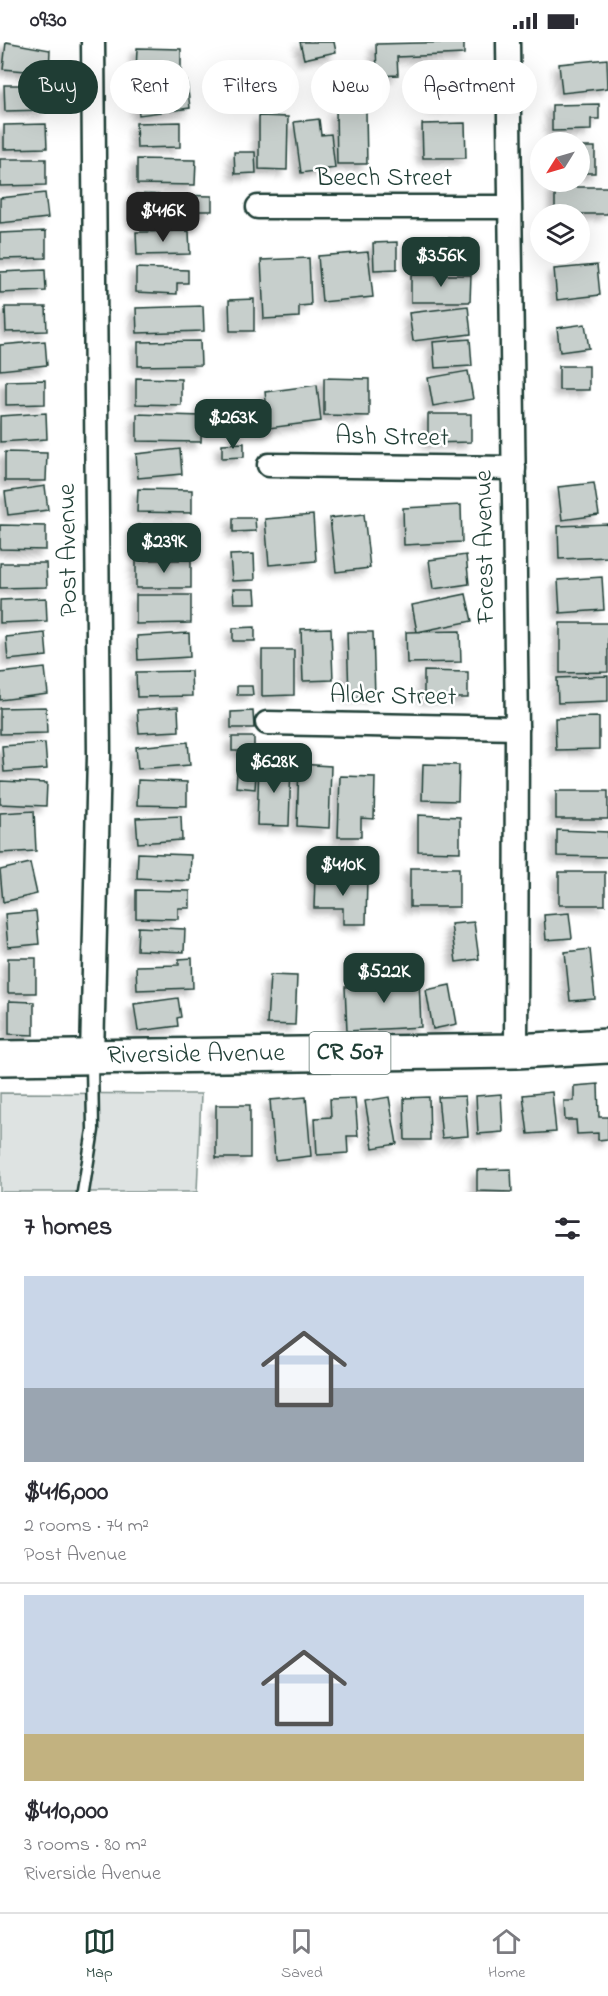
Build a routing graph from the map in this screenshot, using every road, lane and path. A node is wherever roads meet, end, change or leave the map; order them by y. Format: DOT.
graph roads {
  1 [pos="93,42"];
  2 [pos="507,42"];
  3 [pos="258,207"];
  4 [pos="509,207"];
  5 [pos="269,465"];
  6 [pos="513,468"];
  7 [pos="267,723"];
  8 [pos="517,728"];
  9 [pos="608,1046"];
  10 [pos="516,1051"];
  11 [pos="92,1057"];
  12 [pos="0,1058"];
  13 [pos="83,1192"];
  1 -- 11 [label="street, Post Avenue"];
  2 -- 4 [label="street, Forest Avenue"];
  3 -- 4 [label="street, Beech Street"];
  4 -- 6 [label="street, Forest Avenue"];
  5 -- 6 [label="street, Ash Street"];
  6 -- 8 [label="street, Forest Avenue"];
  7 -- 8 [label="street, Alder Street"];
  8 -- 10 [label="street, Forest Avenue"];
  9 -- 10 [label="main road, Riverside Avenue / CR 507"];
  10 -- 11 [label="main road, Riverside Avenue / CR 507"];
  11 -- 12 [label="main road, Riverside Avenue / CR 507"];
  11 -- 13 [label="lane"];
}
